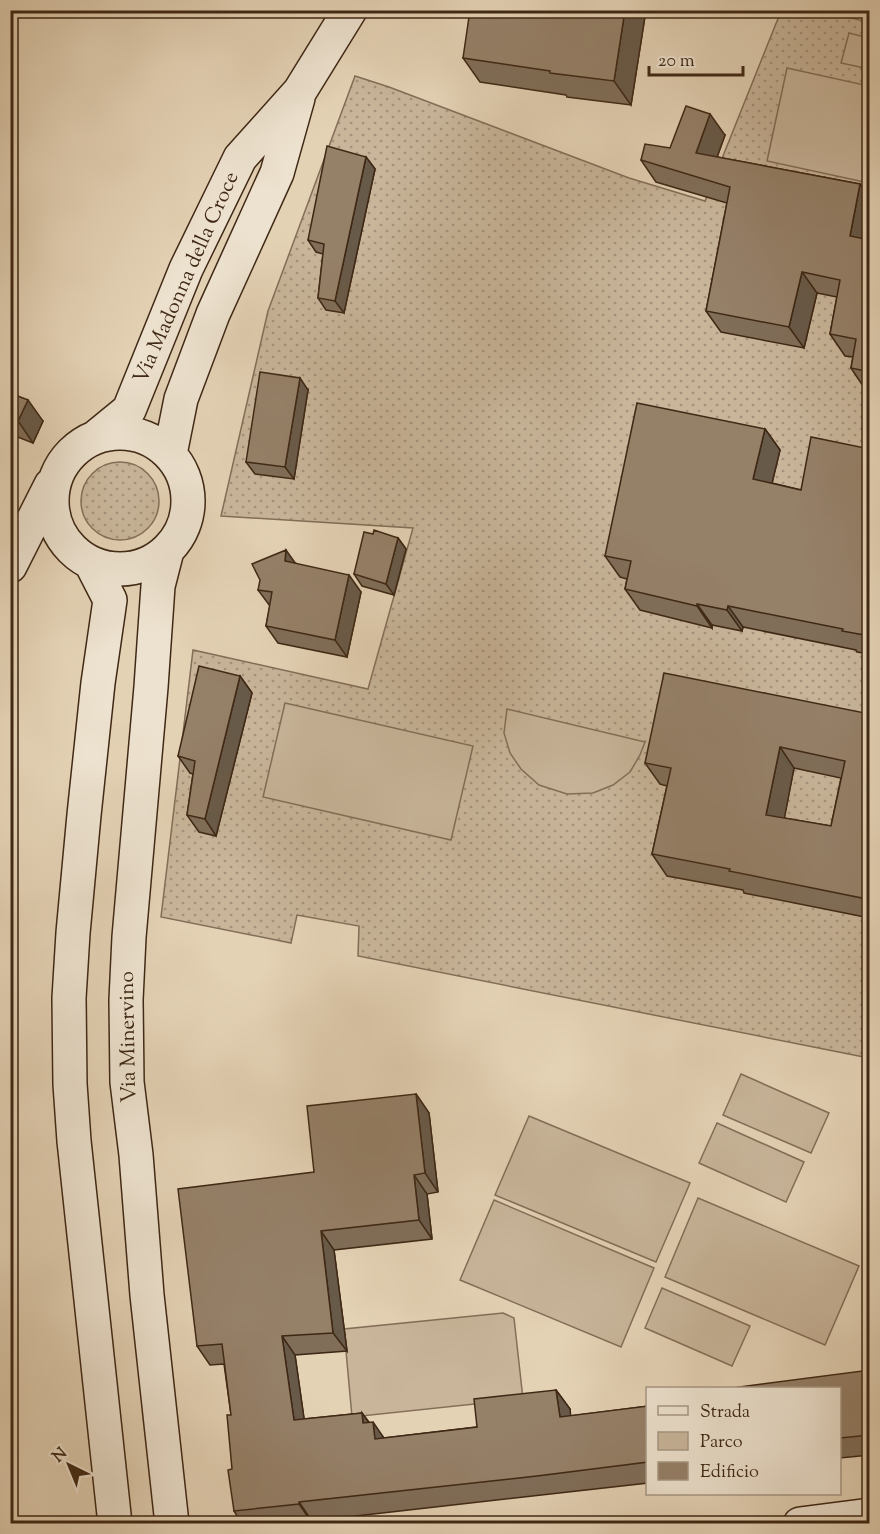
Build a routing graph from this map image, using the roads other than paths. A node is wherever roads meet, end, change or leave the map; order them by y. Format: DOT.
graph roads {
  1 [pos="350,10"];
  2 [pos="300,91"];
  3 [pos="96,436"];
  4 [pos="170,454"];
  5 [pos="58,472"];
  6 [pos="167,551"];
  7 [pos="81,555"];
  8 [pos="10,566"];
  9 [pos="10,572"];
  10 [pos="870,1515"];
  11 [pos="115,1524"];
  12 [pos="172,1524"];
  13 [pos="800,1524"];
  1 -- 2 [label="main road, Via Madonna della Croce"];
  2 -- 3 [label="main road, Via Madonna della Croce"];
  2 -- 4 [label="main road, Via Madonna della Croce"];
  3 -- 4 [label="main road"];
  3 -- 5 [label="main road"];
  4 -- 6 [label="main road"];
  5 -- 7 [label="main road"];
  5 -- 8 [label="main road"];
  6 -- 7 [label="main road"];
  6 -- 12 [label="main road, Via Minervino"];
  7 -- 9 [label="main road"];
  7 -- 11 [label="main road"];
  10 -- 13 [label="main road"];
}
